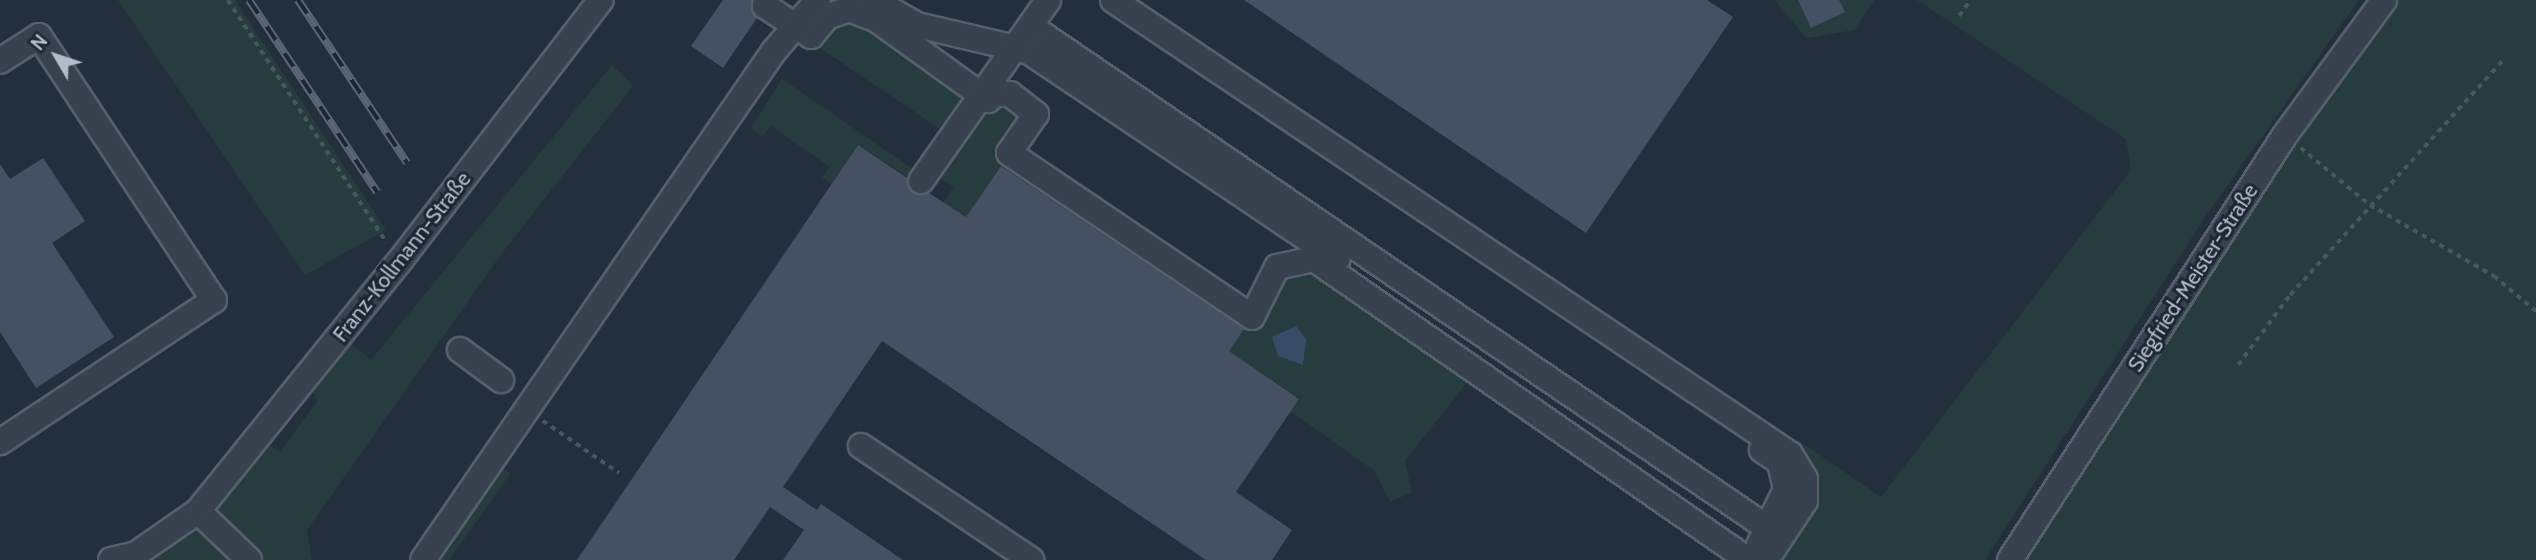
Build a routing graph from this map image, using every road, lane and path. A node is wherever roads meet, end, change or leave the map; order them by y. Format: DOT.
graph roads {
  1 [pos="228,0"];
  2 [pos="601,0"];
  3 [pos="766,0"];
  4 [pos="818,0"];
  5 [pos="873,0"];
  6 [pos="1048,0"];
  7 [pos="1100,0"];
  8 [pos="1113,0"];
  9 [pos="1970,0"];
  10 [pos="2384,0"];
  11 [pos="1959,16"];
  12 [pos="794,25"];
  13 [pos="1030,26"];
  14 [pos="1015,47"];
  15 [pos="2504,60"];
  16 [pos="0,61"];
  17 [pos="980,95"];
  18 [pos="2285,135"];
  19 [pos="921,181"];
  20 [pos="2370,205"];
  21 [pos="400,262"];
  22 [pos="2536,311"];
  23 [pos="460,350"];
  24 [pos="2238,365"];
  25 [pos="501,380"];
  26 [pos="526,409"];
  27 [pos="0,442"];
  28 [pos="861,446"];
  29 [pos="619,473"];
  30 [pos="198,511"];
  31 [pos="1769,529"];
  32 [pos="1740,557"];
  33 [pos="111,560"];
  34 [pos="249,560"];
  35 [pos="423,560"];
  36 [pos="1031,560"];
  37 [pos="1766,560"];
  38 [pos="2010,560"];
  1 -- 21 [label="path"];
  2 -- 21 [label="street, Franz-Kollmann-Straße"];
  3 -- 12 [label="street"];
  4 -- 12 [label="street"];
  5 -- 14 [label="street"];
  6 -- 13 [label="street"];
  7 -- 31 [label="street"];
  8 -- 37 [label="street"];
  9 -- 11 [label="path"];
  10 -- 18 [label="street, Siegfried-Meister-Straße"];
  12 -- 17 [label="street"];
  12 -- 26 [label="street"];
  13 -- 14 [label="street"];
  13 -- 31 [label="street"];
  14 -- 17 [label="street"];
  14 -- 32 [label="street"];
  15 -- 20 [label="path"];
  16 -- 27 [label="street"];
  17 -- 19 [label="street"];
  17 -- 32 [label="street"];
  18 -- 20 [label="path"];
  18 -- 38 [label="street, Siegfried-Meister-Straße"];
  20 -- 22 [label="path"];
  20 -- 24 [label="path"];
  21 -- 30 [label="street, Franz-Kollmann-Straße"];
  23 -- 25 [label="street"];
  26 -- 29 [label="path"];
  26 -- 35 [label="street"];
  28 -- 36 [label="street"];
  30 -- 33 [label="street, Franz-Kollmann-Straße"];
  30 -- 34 [label="street"];
  31 -- 32 [label="street"];
}
